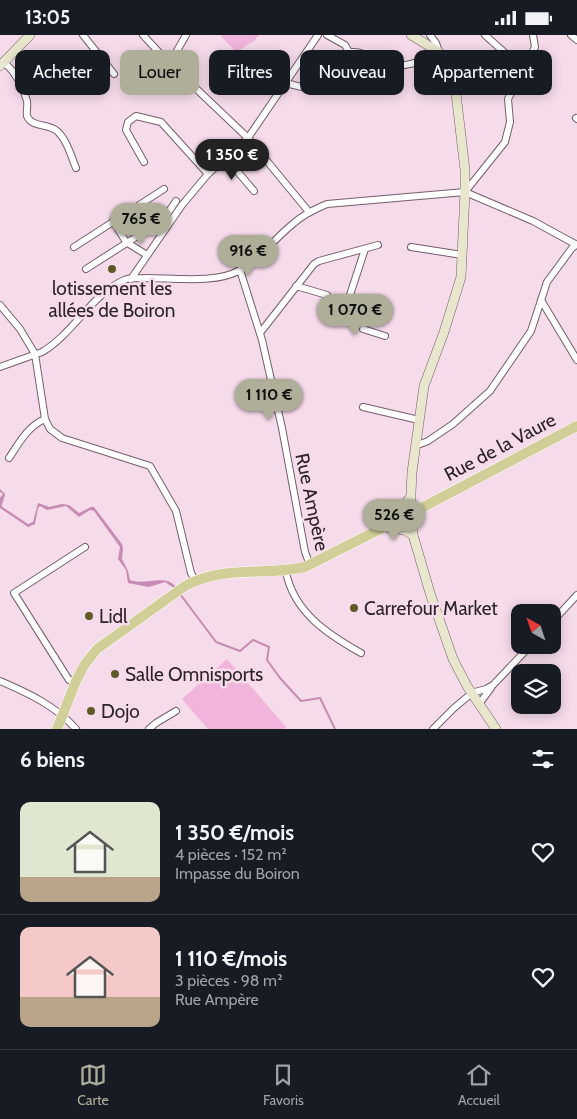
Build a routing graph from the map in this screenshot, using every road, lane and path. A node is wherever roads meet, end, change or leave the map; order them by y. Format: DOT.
graph roads {
  1 [pos="30,35"];
  2 [pos="84,35"];
  3 [pos="144,35"];
  4 [pos="186,35"];
  5 [pos="318,35"];
  6 [pos="327,35"];
  7 [pos="411,35"];
  8 [pos="430,35"];
  9 [pos="484,35"];
  10 [pos="533,35"];
  11 [pos="572,35"];
  12 [pos="577,40"];
  13 [pos="158,50"];
  14 [pos="177,50"];
  15 [pos="348,50"];
  16 [pos="435,50"];
  17 [pos="438,50"];
  18 [pos="502,50"];
  19 [pos="2,64"];
  20 [pos="114,74"];
  21 [pos="290,76"];
  22 [pos="199,91"];
  23 [pos="277,95"];
  24 [pos="456,95"];
  25 [pos="248,139"];
  26 [pos="226,158"];
  27 [pos="144,162"];
  28 [pos="76,168"];
  29 [pos="208,174"];
  30 [pos="164,189"];
  31 [pos="254,191"];
  32 [pos="465,192"];
  33 [pos="176,201"];
  34 [pos="309,212"];
  35 [pos="113,221"];
  36 [pos="126,242"];
  37 [pos="378,245"];
  38 [pos="577,245"];
  39 [pos="74,247"];
  40 [pos="411,247"];
  41 [pos="365,249"];
  42 [pos="147,255"];
  43 [pos="462,255"];
  44 [pos="86,269"];
  45 [pos="240,270"];
  46 [pos="131,279"];
  47 [pos="296,287"];
  48 [pos="541,300"];
  49 [pos="347,304"];
  50 [pos="0,305"];
  51 [pos="260,333"];
  52 [pos="385,336"];
  53 [pos="35,354"];
  54 [pos="577,360"];
  55 [pos="0,367"];
  56 [pos="363,407"];
  57 [pos="45,419"];
  58 [pos="419,420"];
  59 [pos="577,426"];
  60 [pos="415,446"];
  61 [pos="8,457"];
  62 [pos="411,497"];
  63 [pos="423,507"];
  64 [pos="410,514"];
  65 [pos="382,528"];
  66 [pos="413,533"];
  67 [pos="85,547"];
  68 [pos="310,565"];
  69 [pos="286,571"];
  70 [pos="195,580"];
  71 [pos="577,595"];
  72 [pos="561,612"];
  73 [pos="361,653"];
  74 [pos="522,654"];
  75 [pos="0,681"];
  76 [pos="76,681"];
  77 [pos="492,685"];
  78 [pos="472,693"];
  79 [pos="479,704"];
  80 [pos="176,711"];
  81 [pos="62,715"];
  82 [pos="56,729"];
  83 [pos="76,729"];
  84 [pos="149,729"];
  85 [pos="433,729"];
  86 [pos="496,729"];
  1 -- 19 [label="main road"];
  2 -- 20 [label="street"];
  3 -- 13 [label="street"];
  4 -- 14 [label="street"];
  5 -- 21 [label="street"];
  6 -- 15 [label="street"];
  7 -- 16 [label="main road"];
  8 -- 17 [label="street"];
  9 -- 18 [label="street"];
  10 -- 32 [label="street"];
  11 -- 12 [label="street"];
  19 -- 28 [label="street"];
  22 -- 25 [label="street"];
  23 -- 25 [label="street"];
  24 -- 32 [label="main road"];
  25 -- 26 [label="street"];
  25 -- 34 [label="street"];
  26 -- 29 [label="street"];
  26 -- 31 [label="street"];
  27 -- 29 [label="street"];
  29 -- 42 [label="street"];
  30 -- 35 [label="street"];
  32 -- 34 [label="street"];
  32 -- 38 [label="street"];
  32 -- 43 [label="main road"];
  33 -- 36 [label="street"];
  34 -- 45 [label="street"];
  35 -- 36 [label="street"];
  35 -- 39 [label="street"];
  36 -- 42 [label="street"];
  36 -- 44 [label="street"];
  37 -- 41 [label="street"];
  38 -- 48 [label="street"];
  40 -- 43 [label="street"];
  41 -- 47 [label="street"];
  41 -- 49 [label="street"];
  42 -- 46 [label="street"];
  43 -- 58 [label="main road"];
  45 -- 46 [label="street"];
  45 -- 51 [label="street, Rue Ampère"];
  46 -- 53 [label="street"];
  47 -- 49 [label="street"];
  47 -- 51 [label="street"];
  48 -- 54 [label="street"];
  48 -- 60 [label="street"];
  49 -- 52 [label="street"];
  50 -- 53 [label="street"];
  51 -- 68 [label="street, Rue Ampère"];
  53 -- 55 [label="street"];
  53 -- 57 [label="street"];
  56 -- 58 [label="street"];
  57 -- 61 [label="street"];
  57 -- 70 [label="street"];
  58 -- 60 [label="main road"];
  59 -- 63 [label="main road, Rue de la Vaure"];
  60 -- 62 [label="main road"];
  62 -- 64 [label="main road"];
  62 -- 65 [label="main road"];
  63 -- 64 [label="main road, Rue de la Vaure"];
  63 -- 66 [label="main road"];
  64 -- 65 [label="main road, Rue de la Vaure"];
  64 -- 66 [label="main road"];
  65 -- 66 [label="main road"];
  65 -- 68 [label="main road"];
  66 -- 78 [label="main road"];
  67 -- 76 [label="street"];
  68 -- 69 [label="main road"];
  69 -- 70 [label="main road"];
  69 -- 73 [label="street"];
  70 -- 76 [label="main road"];
  71 -- 72 [label="street"];
  74 -- 77 [label="street"];
  75 -- 81 [label="street"];
  76 -- 81 [label="main road"];
  77 -- 78 [label="street"];
  77 -- 79 [label="street"];
  78 -- 79 [label="main road"];
  78 -- 85 [label="street"];
  79 -- 86 [label="main road"];
  80 -- 84 [label="street"];
  81 -- 82 [label="main road"];
  81 -- 83 [label="street"];
}
